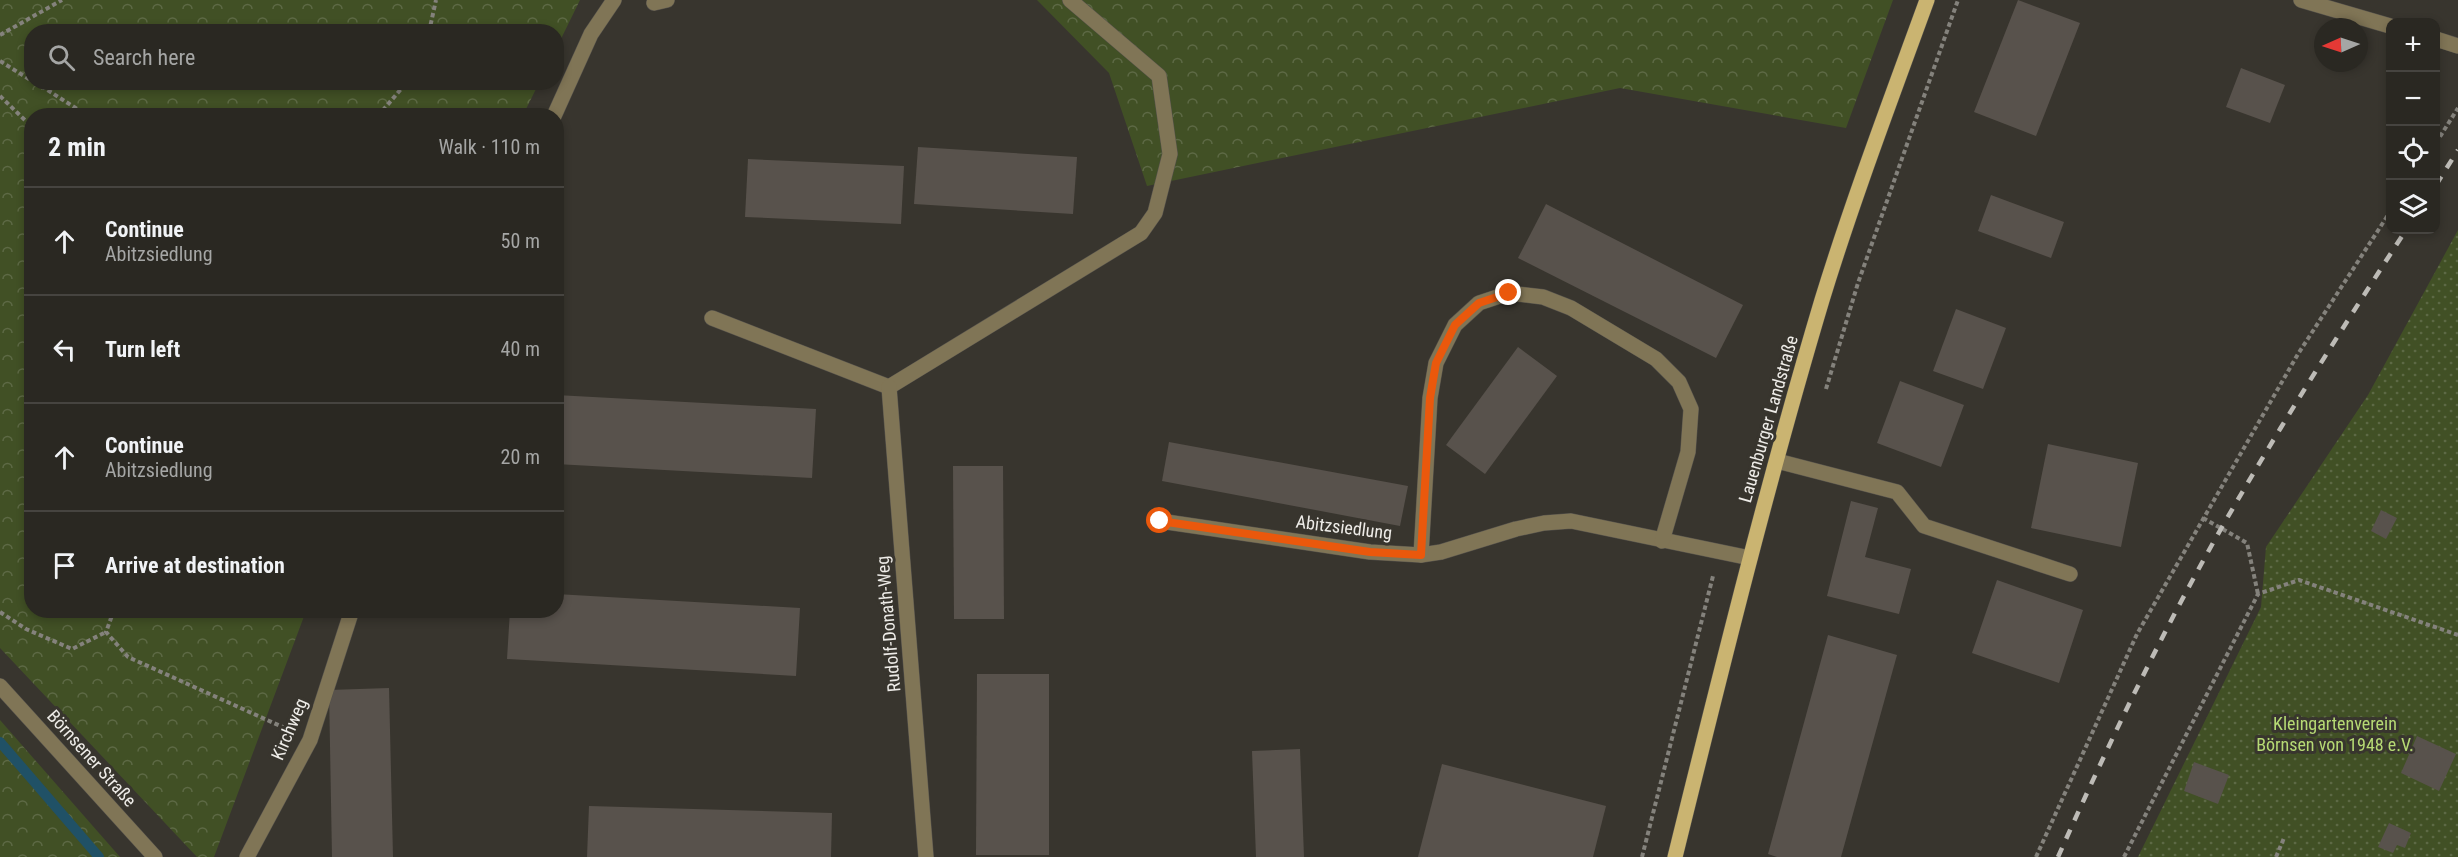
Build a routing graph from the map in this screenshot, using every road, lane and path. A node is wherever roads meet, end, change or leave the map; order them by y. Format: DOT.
graph roads {
  1 [pos="62,0"];
  2 [pos="436,0"];
  3 [pos="614,0"];
  4 [pos="1071,0"];
  5 [pos="1927,0"];
  6 [pos="1958,0"];
  7 [pos="2301,0"];
  8 [pos="431,24"];
  9 [pos="2386,25"];
  10 [pos="0,35"];
  11 [pos="2440,40"];
  12 [pos="2458,45"];
  13 [pos="0,61"];
  14 [pos="24,76"];
  15 [pos="46,90"];
  16 [pos="400,90"];
  17 [pos="0,96"];
  18 [pos="75,108"];
  19 [pos="385,108"];
  20 [pos="558,108"];
  21 [pos="2458,108"];
  22 [pos="24,119"];
  23 [pos="2440,137"];
  24 [pos="2386,221"];
  25 [pos="712,318"];
  26 [pos="889,387"];
  27 [pos="1825,392"];
  28 [pos="1777,461"];
  29 [pos="2203,518"];
  30 [pos="1160,521"];
  31 [pos="1662,541"];
  32 [pos="1719,552"];
  33 [pos="1421,555"];
  34 [pos="1750,558"];
  35 [pos="2070,574"];
  36 [pos="2258,594"];
  37 [pos="0,612"];
  38 [pos="111,618"];
  39 [pos="349,618"];
  40 [pos="106,632"];
  41 [pos="2458,635"];
  42 [pos="0,686"];
  43 [pos="310,740"];
  44 [pos="2284,838"];
  45 [pos="155,857"];
  46 [pos="247,857"];
  47 [pos="926,857"];
  48 [pos="1642,857"];
  49 [pos="1675,857"];
  50 [pos="2037,857"];
  51 [pos="2124,857"];
  52 [pos="2276,857"];
  1 -- 10 [label="path"];
  2 -- 8 [label="path"];
  3 -- 20 [label="street"];
  4 -- 26 [label="street"];
  5 -- 28 [label="main road, Lauenburger Landstraße"];
  6 -- 27 [label="path"];
  7 -- 9 [label="street"];
  11 -- 12 [label="street"];
  13 -- 14 [label="path"];
  15 -- 18 [label="path"];
  16 -- 19 [label="path"];
  17 -- 22 [label="path"];
  21 -- 23 [label="path"];
  24 -- 29 [label="path"];
  25 -- 26 [label="street"];
  26 -- 47 [label="street, Rudolf-Donath-Weg"];
  28 -- 34 [label="main road, Lauenburger Landstraße"];
  28 -- 35 [label="street"];
  29 -- 36 [label="path"];
  29 -- 50 [label="path"];
  30 -- 33 [label="street, Abitzsiedlung"];
  31 -- 32 [label="street, Abitzsiedlung"];
  31 -- 33 [label="street, Abitzsiedlung"];
  31 -- 33 [label="street"];
  32 -- 34 [label="street, Abitzsiedlung"];
  32 -- 48 [label="path"];
  34 -- 49 [label="main road, Lauenburger Landstraße"];
  36 -- 41 [label="path"];
  36 -- 51 [label="path"];
  37 -- 40 [label="path"];
  38 -- 40 [label="path"];
  39 -- 43 [label="street, Kirchweg"];
  40 -- 43 [label="path"];
  42 -- 45 [label="street, Börnsener Straße"];
  43 -- 46 [label="street, Kirchweg"];
  44 -- 52 [label="path"];
}
